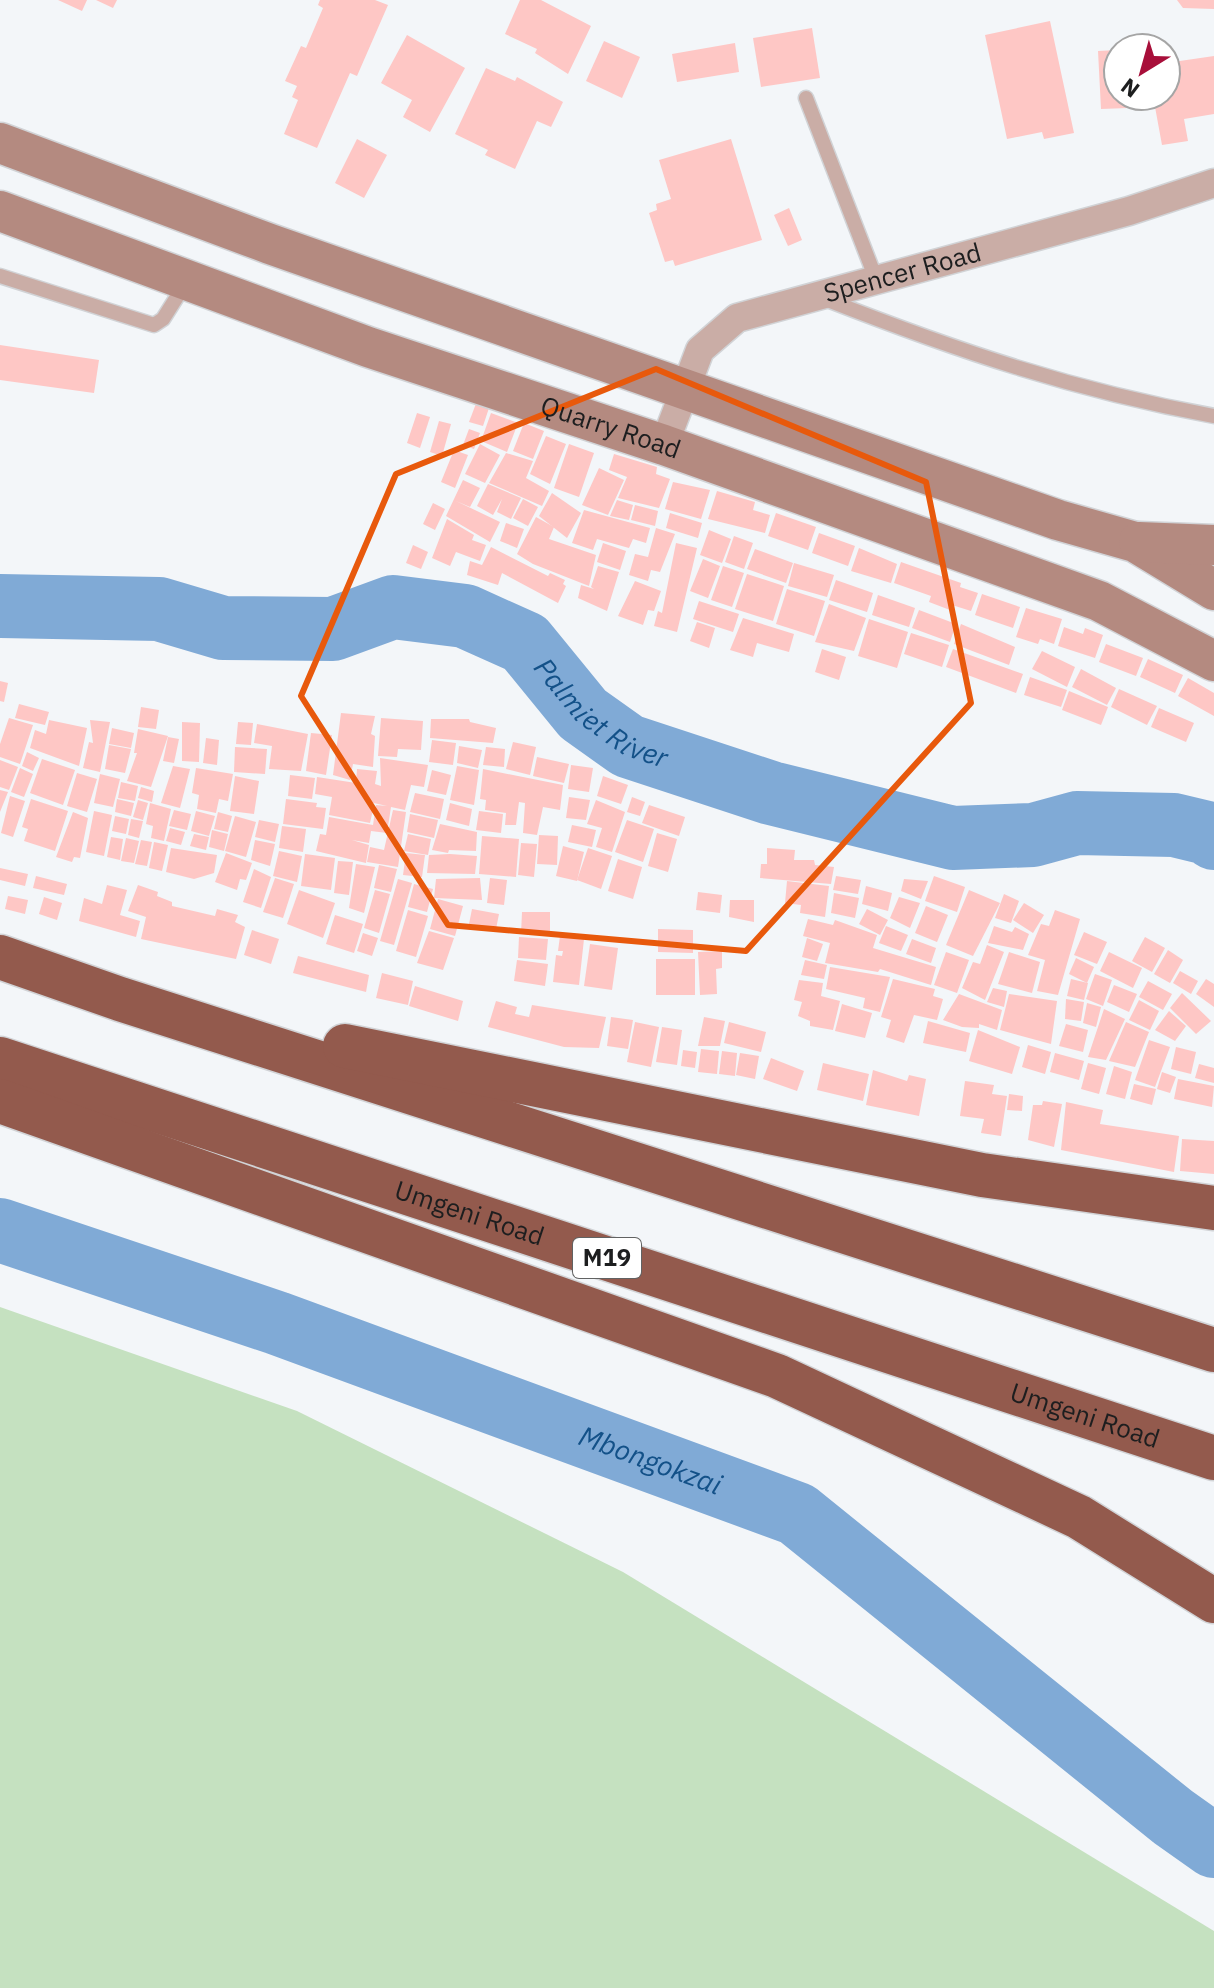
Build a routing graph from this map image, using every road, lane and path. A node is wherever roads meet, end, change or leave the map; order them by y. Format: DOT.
graph roads {
  1 [pos="806,98"];
  2 [pos="3,153"];
  3 [pos="1214,183"];
  4 [pos="159,203"];
  5 [pos="0,211"];
  6 [pos="141,264"];
  7 [pos="0,276"];
  8 [pos="876,279"];
  9 [pos="187,281"];
  10 [pos="815,295"];
  11 [pos="683,388"];
  12 [pos="1214,416"];
  13 [pos="664,445"];
  14 [pos="1135,542"];
  15 [pos="1214,545"];
  16 [pos="1214,590"];
  17 [pos="1214,661"];
  18 [pos="0,957"];
  19 [pos="120,999"];
  20 [pos="0,1059"];
  21 [pos="0,1101"];
  22 [pos="1214,1208"];
  23 [pos="1214,1350"];
  24 [pos="1214,1458"];
  25 [pos="1214,1601"];
  1 -- 8 [label="lane"];
  2 -- 4 [label="main road"];
  3 -- 8 [label="street, Spencer Road"];
  4 -- 6 [label="main road"];
  4 -- 11 [label="main road"];
  5 -- 6 [label="main road, Quarry Road"];
  6 -- 9 [label="main road, Quarry Road"];
  7 -- 9 [label="lane"];
  8 -- 10 [label="street, Spencer Road"];
  9 -- 13 [label="main road, Quarry Road"];
  10 -- 11 [label="street, Spencer Road"];
  10 -- 12 [label="lane"];
  11 -- 13 [label="street, Spencer Road"];
  11 -- 14 [label="main road"];
  13 -- 17 [label="main road, Quarry Road"];
  14 -- 15 [label="main road"];
  14 -- 16 [label="main road"];
  18 -- 19 [label="highway"];
  19 -- 22 [label="highway"];
  19 -- 23 [label="highway"];
  20 -- 24 [label="highway, Umgeni Road / M19"];
  21 -- 25 [label="highway"];
}
